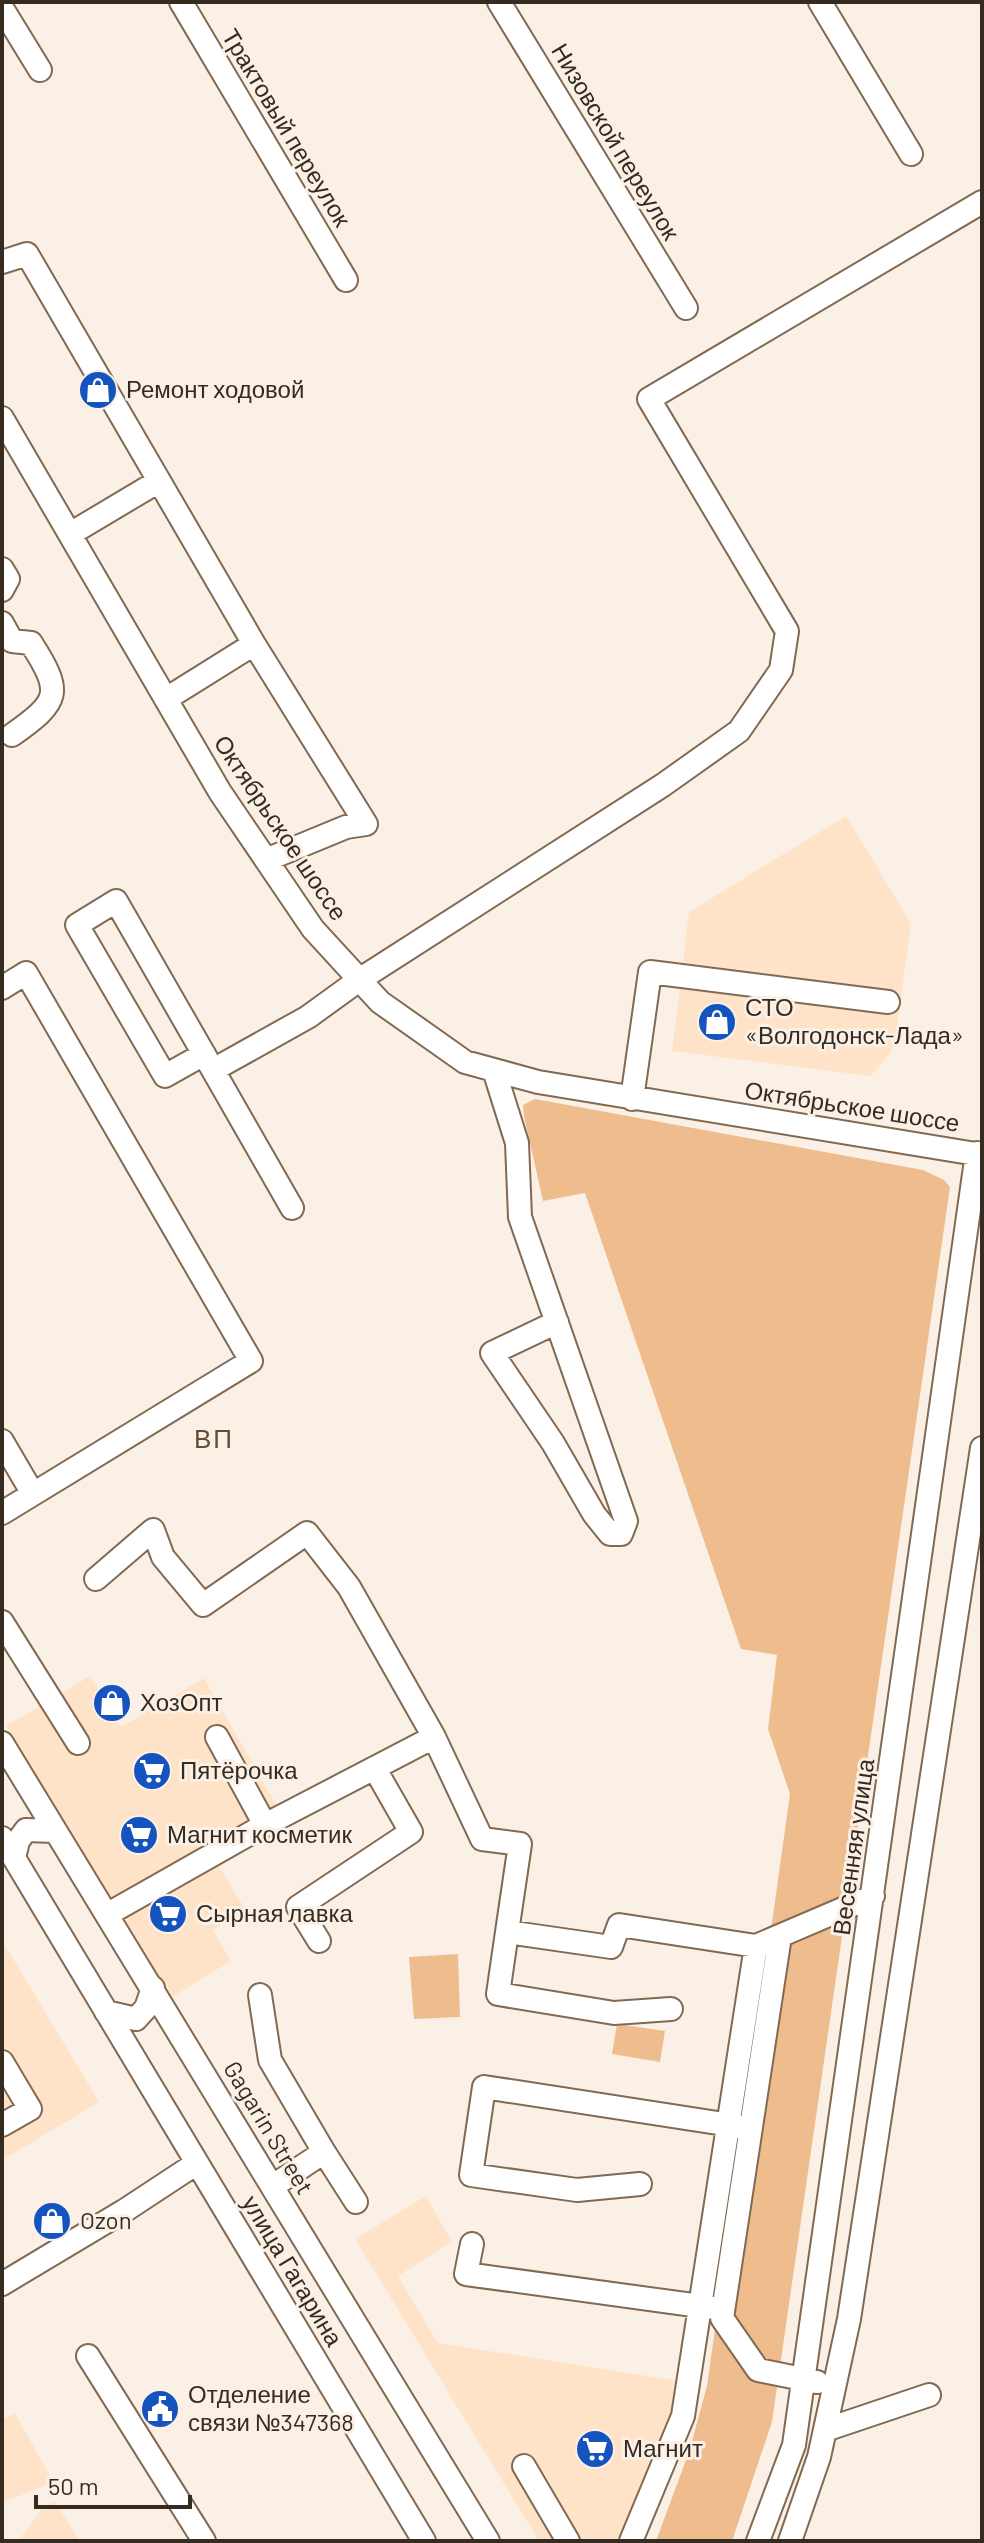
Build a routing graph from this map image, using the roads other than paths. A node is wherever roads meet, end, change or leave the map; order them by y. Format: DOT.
graph roads {
  1 [pos="181,2"];
  2 [pos="499,2"];
  3 [pos="820,2"];
  4 [pos="2,8"];
  5 [pos="40,70"];
  6 [pos="911,154"];
  7 [pos="982,202"];
  8 [pos="2,262"];
  9 [pos="346,280"];
  10 [pos="686,308"];
  11 [pos="2,418"];
  12 [pos="159,481"];
  13 [pos="70,534"];
  14 [pos="2,569"];
  15 [pos="2,590"];
  16 [pos="2,623"];
  17 [pos="254,644"];
  18 [pos="166,699"];
  19 [pos="12,735"];
  20 [pos="266,860"];
  21 [pos="359,980"];
  22 [pos="2,988"];
  23 [pos="888,1002"];
  24 [pos="209,1062"];
  25 [pos="494,1070"];
  26 [pos="632,1099"];
  27 [pos="980,1154"];
  28 [pos="292,1208"];
  29 [pos="557,1322"];
  30 [pos="2,1441"];
  31 [pos="982,1448"];
  32 [pos="33,1494"];
  33 [pos="2,1513"];
  34 [pos="977,1518"];
  35 [pos="96,1579"];
  36 [pos="2,1622"];
  37 [pos="217,1737"];
  38 [pos="434,1737"];
  39 [pos="2,1743"];
  40 [pos="78,1743"];
  41 [pos="375,1769"];
  42 [pos="265,1825"];
  43 [pos="55,1831"];
  44 [pos="2,1838"];
  45 [pos="14,1858"];
  46 [pos="873,1896"];
  47 [pos="108,1914"];
  48 [pos="507,1932"];
  49 [pos="780,1936"];
  50 [pos="319,1941"];
  51 [pos="756,1946"];
  52 [pos="861,1981"];
  53 [pos="898,1985"];
  54 [pos="153,1988"];
  55 [pos="260,1995"];
  56 [pos="671,2009"];
  57 [pos="106,2012"];
  58 [pos="2,2062"];
  59 [pos="2,2125"];
  60 [pos="739,2126"];
  61 [pos="324,2152"];
  62 [pos="197,2163"];
  63 [pos="640,2184"];
  64 [pos="273,2186"];
  65 [pos="356,2202"];
  66 [pos="472,2244"];
  67 [pos="2,2284"];
  68 [pos="712,2307"];
  69 [pos="88,2356"];
  70 [pos="804,2380"];
  71 [pos="834,2385"];
  72 [pos="929,2395"];
  73 [pos="825,2430"];
  74 [pos="524,2466"];
  75 [pos="204,2541"];
  76 [pos="424,2541"];
  77 [pos="488,2541"];
  78 [pos="568,2541"];
  79 [pos="631,2541"];
  80 [pos="758,2541"];
  81 [pos="790,2541"];
  1 -- 9 [label="street, Трактовый переулок"];
  2 -- 10 [label="street, Низовской переулок"];
  3 -- 6 [label="street"];
  4 -- 5 [label="street"];
  7 -- 21 [label="street"];
  8 -- 12 [label="street"];
  11 -- 13 [label="street, Октябрьское шоссе"];
  12 -- 13 [label="street"];
  12 -- 17 [label="street"];
  13 -- 18 [label="street, Октябрьское шоссе"];
  14 -- 15 [label="street"];
  16 -- 19 [label="street"];
  17 -- 18 [label="street"];
  17 -- 20 [label="street"];
  18 -- 20 [label="street, Октябрьское шоссе"];
  20 -- 21 [label="street, Октябрьское шоссе"];
  21 -- 24 [label="street"];
  21 -- 25 [label="street, Октябрьское шоссе"];
  22 -- 32 [label="street"];
  23 -- 26 [label="street"];
  24 -- 24 [label="street"];
  24 -- 28 [label="street"];
  25 -- 26 [label="street, Октябрьское шоссе"];
  25 -- 29 [label="street"];
  26 -- 27 [label="street, Октябрьское шоссе"];
  27 -- 46 [label="street, Весенняя улица"];
  29 -- 29 [label="street"];
  30 -- 32 [label="street"];
  31 -- 34 [label="street"];
  32 -- 33 [label="street"];
  34 -- 53 [label="street"];
  35 -- 38 [label="street"];
  36 -- 40 [label="street"];
  37 -- 42 [label="street"];
  38 -- 41 [label="street"];
  38 -- 48 [label="street"];
  39 -- 43 [label="street, Gagarin Street"];
  41 -- 42 [label="street"];
  41 -- 50 [label="street"];
  42 -- 47 [label="street"];
  43 -- 45 [label="street"];
  43 -- 47 [label="street, Gagarin Street"];
  44 -- 45 [label="street"];
  45 -- 57 [label="street"];
  46 -- 49 [label="street"];
  46 -- 52 [label="street, Весенняя улица"];
  47 -- 54 [label="street, Gagarin Street"];
  48 -- 51 [label="street"];
  48 -- 56 [label="street"];
  49 -- 51 [label="street"];
  49 -- 60 [label="street"];
  51 -- 60 [label="street"];
  52 -- 53 [label="street"];
  52 -- 70 [label="street, Весенняя улица"];
  53 -- 71 [label="street"];
  54 -- 57 [label="street"];
  54 -- 64 [label="street, Gagarin Street"];
  55 -- 61 [label="street"];
  57 -- 62 [label="street"];
  58 -- 59 [label="street"];
  60 -- 63 [label="street"];
  60 -- 68 [label="street"];
  61 -- 64 [label="street"];
  61 -- 65 [label="street"];
  62 -- 67 [label="street"];
  62 -- 76 [label="street, улица Гагарина"];
  64 -- 77 [label="street, Gagarin Street"];
  66 -- 68 [label="street"];
  68 -- 70 [label="street"];
  68 -- 79 [label="street"];
  69 -- 75 [label="street"];
  70 -- 71 [label="street"];
  70 -- 80 [label="street, Весенняя улица"];
  71 -- 73 [label="street"];
  72 -- 73 [label="street"];
  73 -- 81 [label="street"];
  74 -- 78 [label="street"];
}
